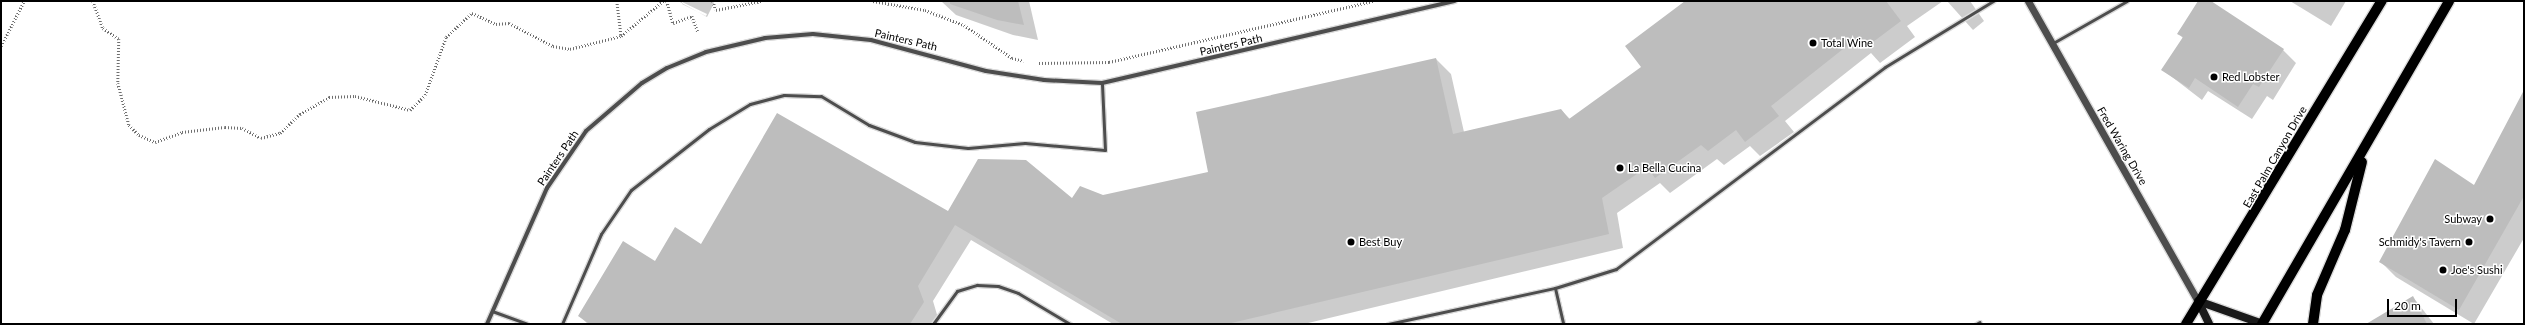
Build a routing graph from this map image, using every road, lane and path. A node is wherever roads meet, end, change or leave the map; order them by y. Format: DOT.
graph roads {
  1 [pos="24,1"];
  2 [pos="93,1"];
  3 [pos="617,1"];
  4 [pos="663,1"];
  5 [pos="667,1"];
  6 [pos="713,1"];
  7 [pos="761,1"];
  8 [pos="873,1"];
  9 [pos="1373,1"];
  10 [pos="1455,1"];
  11 [pos="1993,1"];
  12 [pos="2028,1"];
  13 [pos="2127,1"];
  14 [pos="2382,1"];
  15 [pos="2449,1"];
  16 [pos="698,32"];
  17 [pos="621,36"];
  18 [pos="2051,44"];
  19 [pos="1,46"];
  20 [pos="1102,83"];
  21 [pos="2365,150"];
  22 [pos="1556,288"];
  23 [pos="2198,301"];
  24 [pos="492,311"];
  25 [pos="1980,322"];
  26 [pos="486,324"];
  27 [pos="527,324"];
  28 [pos="562,324"];
  29 [pos="933,324"];
  30 [pos="1070,324"];
  31 [pos="1388,324"];
  32 [pos="1563,324"];
  33 [pos="1976,324"];
  34 [pos="2186,324"];
  35 [pos="2209,324"];
  36 [pos="2262,324"];
  37 [pos="2313,324"];
  1 -- 19 [label="path"];
  2 -- 17 [label="path"];
  3 -- 17 [label="path"];
  4 -- 17 [label="path"];
  5 -- 16 [label="path"];
  6 -- 7 [label="path"];
  8 -- 9 [label="path"];
  10 -- 20 [label="street, Painters Path"];
  11 -- 22 [label="lane"];
  12 -- 18 [label="street, Fred Waring Drive"];
  13 -- 18 [label="lane"];
  14 -- 23 [label="main road, East Palm Canyon Drive"];
  15 -- 21 [label="main road"];
  18 -- 23 [label="street, Fred Waring Drive"];
  20 -- 24 [label="street, Painters Path"];
  20 -- 28 [label="lane"];
  21 -- 36 [label="main road"];
  21 -- 37 [label="main road"];
  22 -- 31 [label="lane"];
  22 -- 32 [label="lane"];
  23 -- 34 [label="main road, East Palm Canyon Drive"];
  23 -- 35 [label="main road, Fred Waring Drive"];
  23 -- 36 [label="main road"];
  24 -- 26 [label="street, Painters Path"];
  24 -- 27 [label="lane"];
  25 -- 33 [label="lane"];
  29 -- 30 [label="lane"];
}
